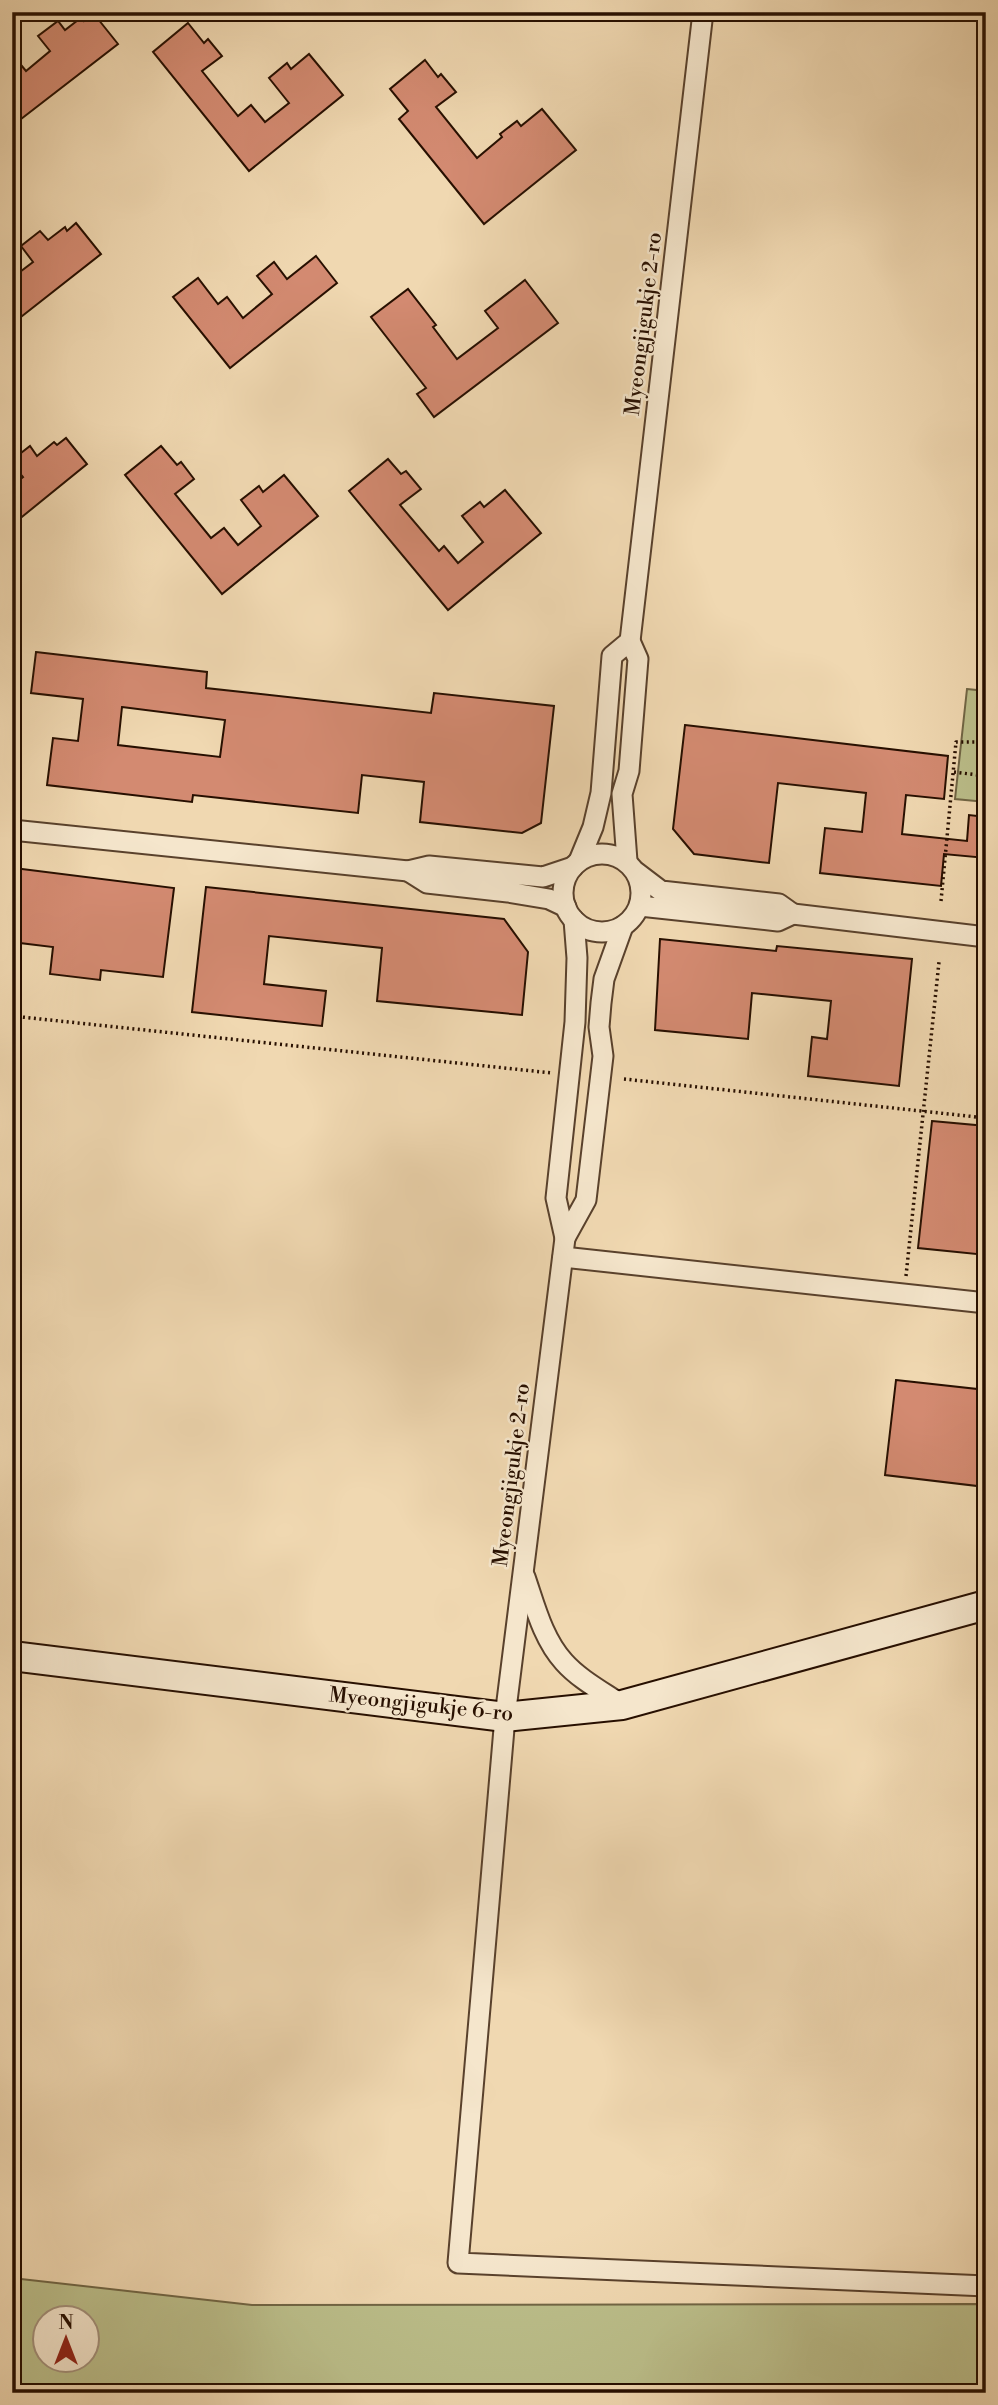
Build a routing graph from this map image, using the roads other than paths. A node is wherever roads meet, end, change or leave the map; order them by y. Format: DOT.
graph roads {
  1 [pos="703,12"];
  2 [pos="630,641"];
  3 [pos="12,830"];
  4 [pos="576,864"];
  5 [pos="631,866"];
  6 [pos="408,871"];
  7 [pos="640,906"];
  8 [pos="570,913"];
  9 [pos="793,914"];
  10 [pos="623,926"];
  11 [pos="986,937"];
  12 [pos="564,1247"];
  13 [pos="986,1303"];
  14 [pos="523,1571"];
  15 [pos="986,1605"];
  16 [pos="12,1656"];
  17 [pos="622,1705"];
  18 [pos="505,1717"];
  19 [pos="986,2286"];
  1 -- 2 [label="street, Myeongjigukje 2-ro"];
  2 -- 4 [label="street, Myeongjigukje 2-ro"];
  2 -- 5 [label="street, Myeongjigukje 2-ro"];
  3 -- 6 [label="street"];
  4 -- 5 [label="street"];
  4 -- 6 [label="street"];
  4 -- 8 [label="street"];
  5 -- 7 [label="street"];
  5 -- 9 [label="street"];
  6 -- 8 [label="street"];
  7 -- 9 [label="street"];
  7 -- 10 [label="street"];
  8 -- 10 [label="street"];
  8 -- 12 [label="street, Myeongjigukje 2-ro"];
  9 -- 11 [label="street"];
  10 -- 12 [label="street, Myeongjigukje 2-ro"];
  12 -- 13 [label="street"];
  12 -- 14 [label="street, Myeongjigukje 2-ro"];
  14 -- 17 [label="street"];
  14 -- 18 [label="street, Myeongjigukje 2-ro"];
  15 -- 17 [label="street, Myeongjigukje 6-ro"];
  16 -- 18 [label="street, Myeongjigukje 6-ro"];
  17 -- 18 [label="street, Myeongjigukje 6-ro"];
  18 -- 19 [label="street, Myeongjigukje 2-ro"];
}
